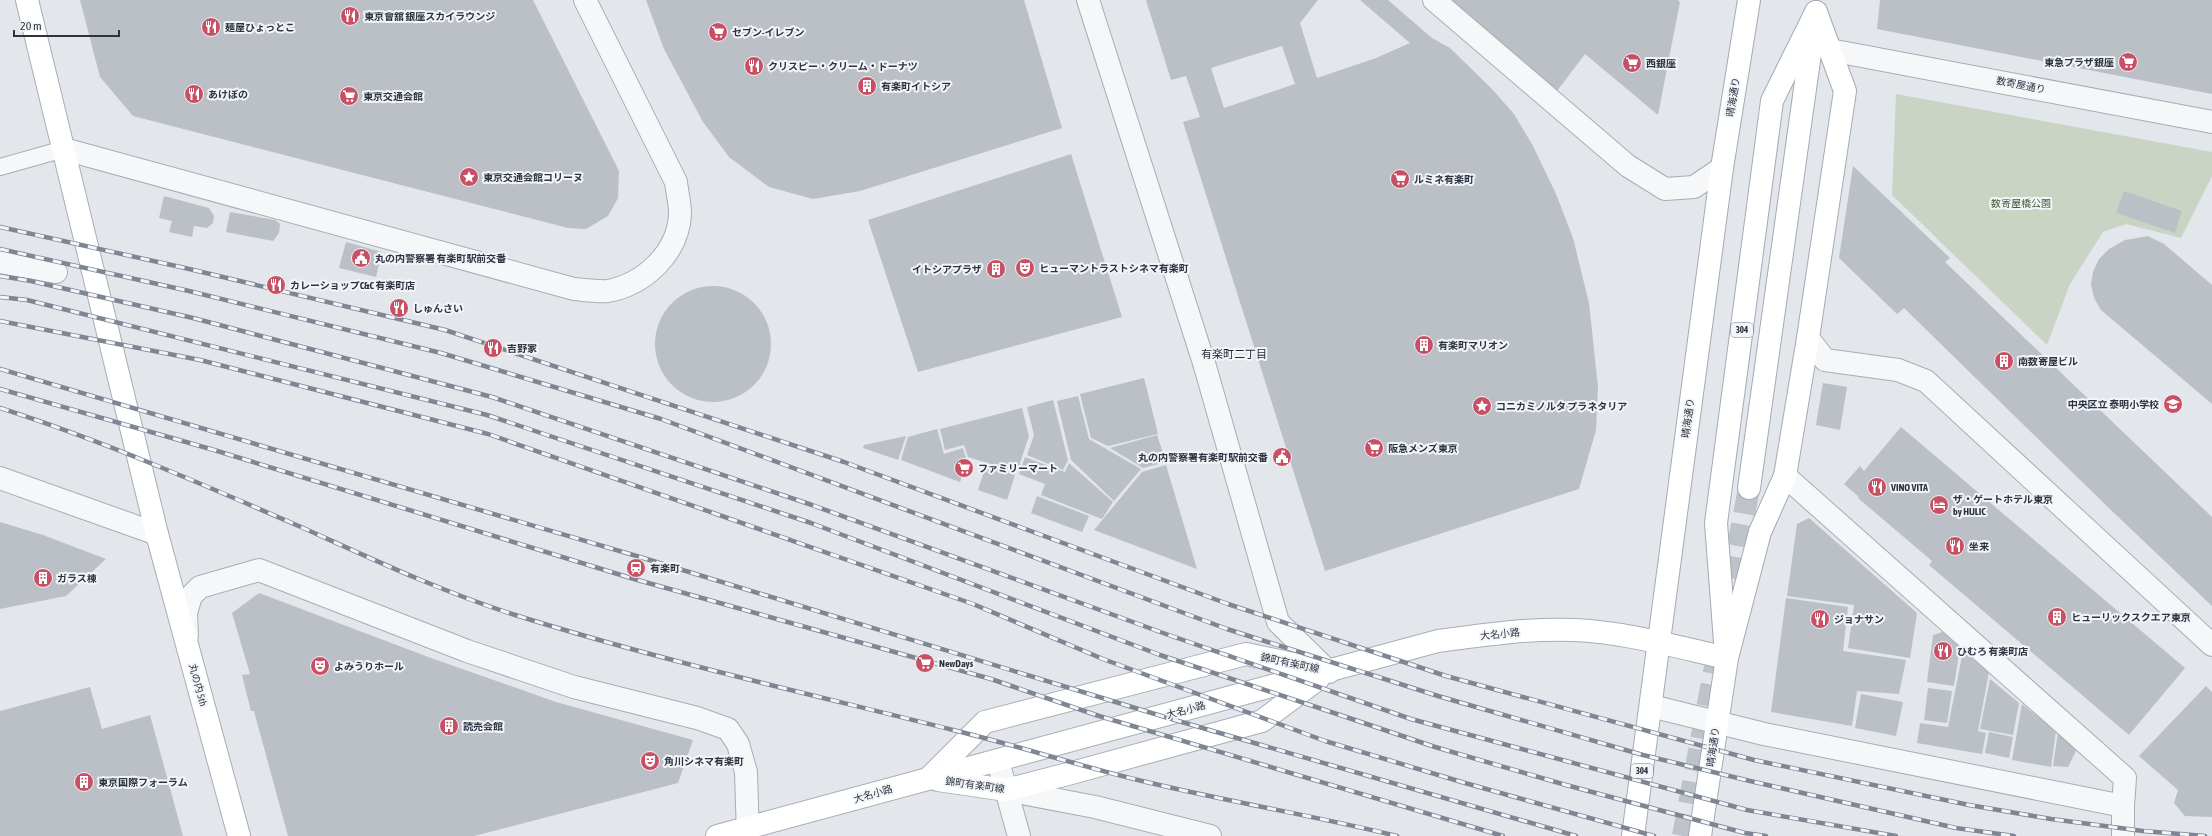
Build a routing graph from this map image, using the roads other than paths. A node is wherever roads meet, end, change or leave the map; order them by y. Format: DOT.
graph roads {
  1 [pos="27,0"];
  2 [pos="586,0"];
  3 [pos="1088,0"];
  4 [pos="1434,0"];
  5 [pos="1749,0"];
  6 [pos="1816,6"];
  7 [pos="1830,50"];
  8 [pos="2212,122"];
  9 [pos="64,149"];
  10 [pos="0,168"];
  11 [pos="1722,168"];
  12 [pos="0,262"];
  13 [pos="56,272"];
  14 [pos="1808,338"];
  15 [pos="1785,476"];
  16 [pos="0,478"];
  17 [pos="1749,488"];
  18 [pos="157,534"];
  19 [pos="187,643"];
  20 [pos="1660,643"];
  21 [pos="2212,645"];
  22 [pos="1727,658"];
  23 [pos="1329,672"];
  24 [pos="1651,706"];
  25 [pos="1716,723"];
  26 [pos="998,761"];
  27 [pos="929,778"];
  28 [pos="1006,790"];
  29 [pos="2123,801"];
  30 [pos="747,832"];
  31 [pos="239,836"];
  32 [pos="717,836"];
  33 [pos="1019,836"];
  34 [pos="1210,836"];
  35 [pos="1633,836"];
  36 [pos="1700,836"];
  37 [pos="2123,836"];
  1 -- 9 [label="main road, 丸の内 5th"];
  2 -- 9 [label="street"];
  3 -- 23 [label="street"];
  4 -- 11 [label="street"];
  5 -- 11 [label="main road, 晴海通り / 304"];
  6 -- 7 [label="main road, 304"];
  6 -- 17 [label="main road"];
  6 -- 22 [label="main road, 304"];
  7 -- 8 [label="street, 数寄屋通り"];
  7 -- 14 [label="main road, 304"];
  9 -- 10 [label="lane"];
  9 -- 18 [label="main road, 丸の内 5th"];
  11 -- 20 [label="main road, 晴海通り / 304"];
  12 -- 13 [label="street"];
  14 -- 15 [label="main road, 304"];
  14 -- 21 [label="street"];
  15 -- 22 [label="main road, 304"];
  15 -- 29 [label="street"];
  16 -- 18 [label="street"];
  18 -- 19 [label="main road, 丸の内 5th"];
  19 -- 30 [label="street"];
  19 -- 31 [label="main road, 丸の内 5th"];
  20 -- 22 [label="main road"];
  20 -- 23 [label="main road, 大名小路"];
  20 -- 24 [label="main road, 晴海通り / 304"];
  22 -- 25 [label="main road, 晴海通り / 304"];
  23 -- 26 [label="main road, 大名小路"];
  23 -- 27 [label="main road, 錦町有楽町線"];
  23 -- 28 [label="main road, 錦町有楽町線"];
  24 -- 25 [label="street"];
  24 -- 35 [label="main road, 晴海通り / 304"];
  25 -- 29 [label="street"];
  25 -- 36 [label="main road, 晴海通り / 304"];
  26 -- 27 [label="main road, 大名小路"];
  26 -- 28 [label="street"];
  27 -- 28 [label="main road, 錦町有楽町線"];
  27 -- 30 [label="main road, 大名小路"];
  28 -- 33 [label="street"];
  28 -- 34 [label="street"];
  29 -- 37 [label="street"];
  30 -- 32 [label="main road, 大名小路"];
}
